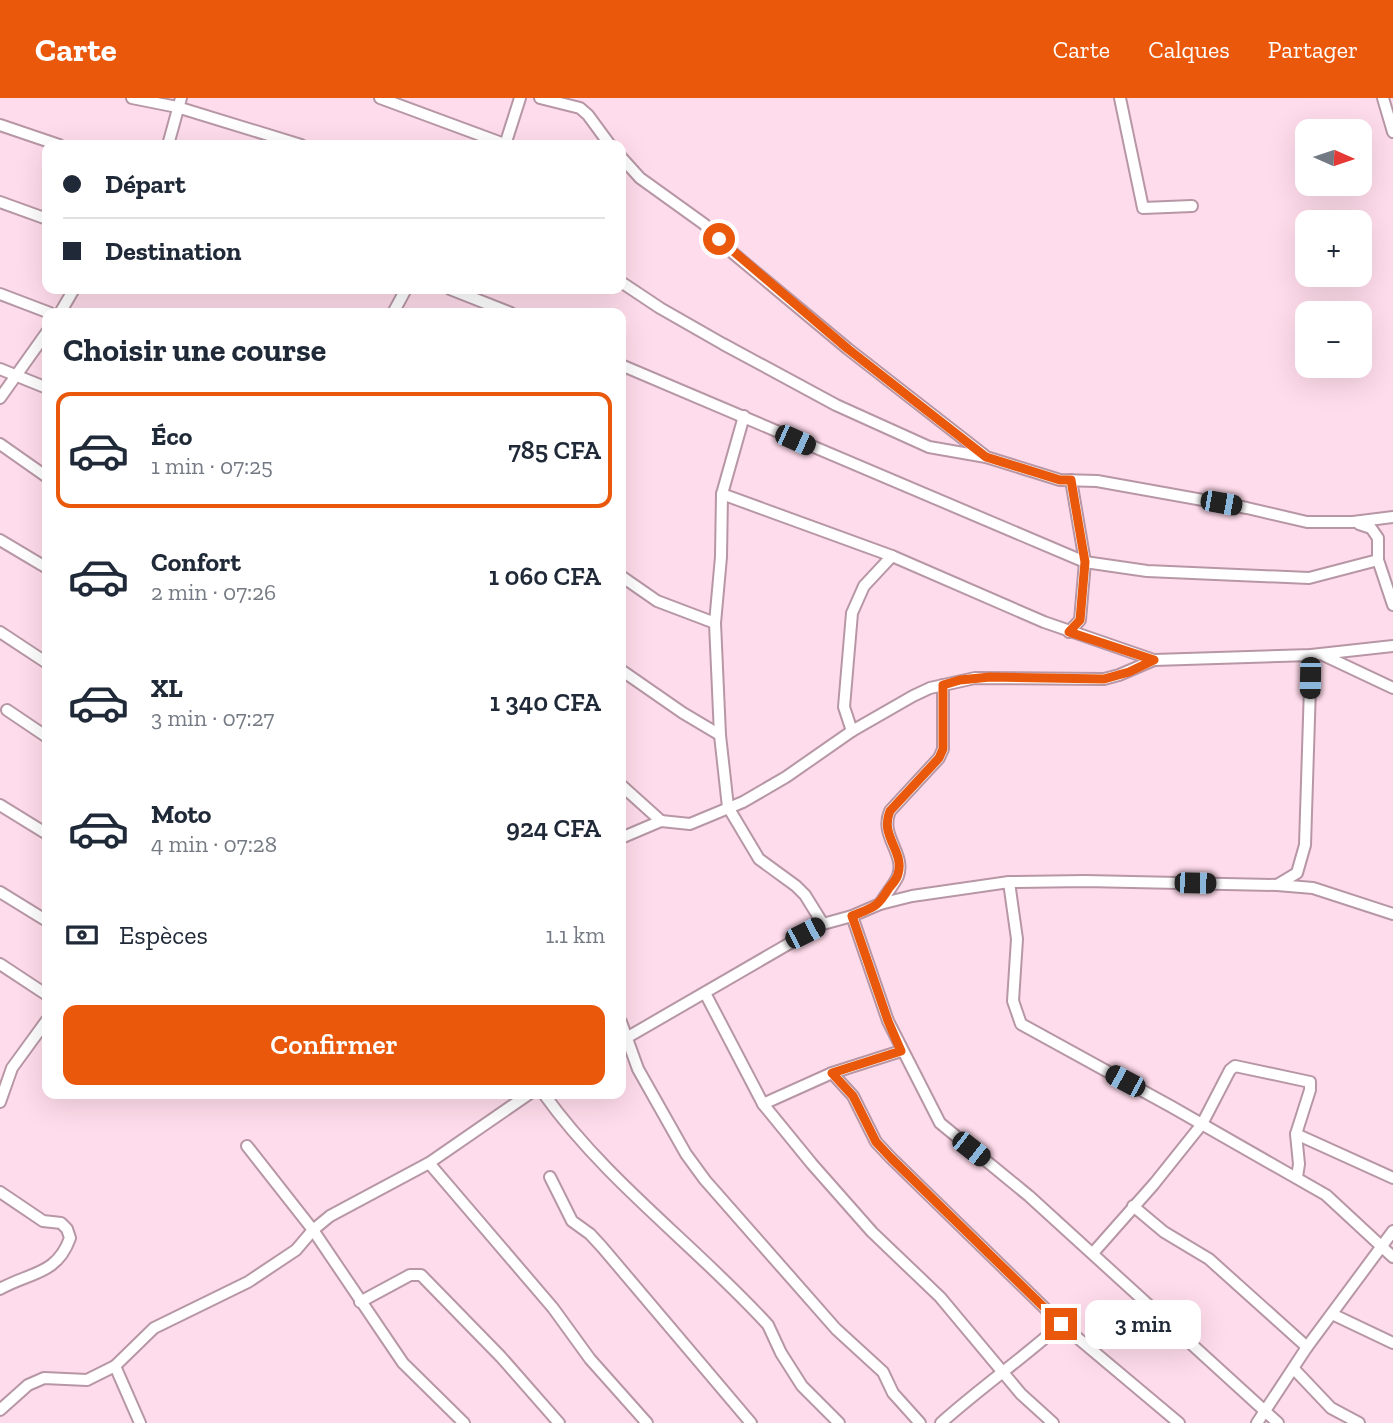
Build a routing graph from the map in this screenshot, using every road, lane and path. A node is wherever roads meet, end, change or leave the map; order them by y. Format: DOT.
graph roads {
  1 [pos="132,98"];
  2 [pos="380,98"];
  3 [pos="520,98"];
  4 [pos="540,98"];
  5 [pos="1120,98"];
  6 [pos="1383,98"];
  7 [pos="179,102"];
  8 [pos="0,125"];
  9 [pos="1393,132"];
  10 [pos="44,140"];
  11 [pos="169,140"];
  12 [pos="287,140"];
  13 [pos="493,140"];
  14 [pos="507,140"];
  15 [pos="606,140"];
  16 [pos="626,163"];
  17 [pos="0,202"];
  18 [pos="1192,206"];
  19 [pos="42,217"];
  20 [pos="626,285"];
  21 [pos="0,294"];
  22 [pos="463,294"];
  23 [pos="498,308"];
  24 [pos="42,310"];
  25 [pos="42,339"];
  26 [pos="626,367"];
  27 [pos="0,369"];
  28 [pos="16,376"];
  29 [pos="42,386"];
  30 [pos="0,398"];
  31 [pos="744,416"];
  32 [pos="0,444"];
  33 [pos="986,457"];
  34 [pos="42,473"];
  35 [pos="1071,480"];
  36 [pos="722,494"];
  37 [pos="1393,517"];
  38 [pos="1353,522"];
  39 [pos="0,540"];
  40 [pos="892,556"];
  41 [pos="1378,560"];
  42 [pos="1085,562"];
  43 [pos="42,565"];
  44 [pos="626,579"];
  45 [pos="1393,605"];
  46 [pos="715,623"];
  47 [pos="0,632"];
  48 [pos="1069,632"];
  49 [pos="1393,646"];
  50 [pos="1315,655"];
  51 [pos="42,660"];
  52 [pos="1154,660"];
  53 [pos="626,673"];
  54 [pos="943,685"];
  55 [pos="1393,688"];
  56 [pos="7,710"];
  57 [pos="852,731"];
  58 [pos="42,734"];
  59 [pos="720,735"];
  60 [pos="626,790"];
  61 [pos="0,805"];
  62 [pos="728,807"];
  63 [pos="661,821"];
  64 [pos="42,831"];
  65 [pos="626,836"];
  66 [pos="1009,882"];
  67 [pos="1277,885"];
  68 [pos="0,892"];
  69 [pos="880,904"];
  70 [pos="1393,914"];
  71 [pos="852,916"];
  72 [pos="42,918"];
  73 [pos="822,924"];
  74 [pos="0,964"];
  75 [pos="42,992"];
  76 [pos="705,993"];
  77 [pos="42,1027"];
  78 [pos="626,1038"];
  79 [pos="626,1041"];
  80 [pos="901,1051"];
  81 [pos="0,1068"];
  82 [pos="12,1068"];
  83 [pos="832,1073"];
  84 [pos="522,1099"];
  85 [pos="548,1099"];
  86 [pos="0,1102"];
  87 [pos="763,1104"];
  88 [pos="1202,1124"];
  89 [pos="1296,1134"];
  90 [pos="247,1146"];
  91 [pos="429,1163"];
  92 [pos="550,1177"];
  93 [pos="1297,1177"];
  94 [pos="1393,1178"];
  95 [pos="0,1192"];
  96 [pos="1133,1206"];
  97 [pos="313,1230"];
  98 [pos="1393,1231"];
  99 [pos="1381,1248"];
  100 [pos="1093,1253"];
  101 [pos="1393,1257"];
  102 [pos="0,1289"];
  103 [pos="360,1302"];
  104 [pos="1332,1314"];
  105 [pos="1061,1324"];
  106 [pos="1393,1343"];
  107 [pos="1307,1347"];
  108 [pos="115,1366"];
  109 [pos="1294,1369"];
  110 [pos="1003,1371"];
  111 [pos="0,1410"];
  112 [pos="1265,1412"];
  113 [pos="140,1423"];
  114 [pos="464,1423"];
  115 [pos="559,1423"];
  116 [pos="647,1423"];
  117 [pos="751,1423"];
  118 [pos="839,1423"];
  119 [pos="920,1423"];
  120 [pos="941,1423"];
  121 [pos="1053,1423"];
  122 [pos="1179,1423"];
  123 [pos="1257,1423"];
  124 [pos="1278,1423"];
  125 [pos="1359,1423"];
  1 -- 7 [label="street"];
  2 -- 13 [label="street"];
  3 -- 14 [label="street"];
  4 -- 15 [label="street"];
  5 -- 18 [label="street"];
  6 -- 9 [label="street"];
  7 -- 11 [label="street"];
  7 -- 12 [label="street"];
  8 -- 10 [label="street"];
  16 -- 33 [label="street"];
  17 -- 19 [label="street"];
  20 -- 33 [label="street"];
  21 -- 24 [label="street"];
  22 -- 23 [label="street"];
  25 -- 28 [label="street"];
  26 -- 31 [label="street"];
  27 -- 28 [label="street"];
  28 -- 29 [label="street"];
  28 -- 30 [label="street"];
  31 -- 36 [label="street"];
  31 -- 42 [label="street"];
  32 -- 34 [label="street"];
  33 -- 35 [label="street"];
  35 -- 38 [label="street"];
  35 -- 42 [label="street"];
  36 -- 40 [label="street"];
  36 -- 46 [label="street"];
  37 -- 38 [label="street"];
  38 -- 41 [label="street"];
  39 -- 43 [label="street"];
  40 -- 48 [label="street"];
  40 -- 57 [label="street"];
  41 -- 42 [label="street"];
  41 -- 45 [label="street"];
  42 -- 48 [label="street"];
  44 -- 46 [label="street"];
  46 -- 59 [label="street"];
  47 -- 51 [label="street"];
  48 -- 52 [label="street"];
  49 -- 50 [label="street"];
  50 -- 52 [label="street"];
  50 -- 55 [label="street"];
  50 -- 67 [label="street"];
  52 -- 54 [label="street"];
  53 -- 59 [label="street"];
  54 -- 57 [label="street"];
  54 -- 69 [label="street"];
  56 -- 58 [label="street"];
  57 -- 62 [label="street"];
  59 -- 62 [label="street"];
  60 -- 63 [label="street"];
  61 -- 64 [label="street"];
  62 -- 63 [label="street"];
  62 -- 73 [label="street"];
  63 -- 65 [label="street"];
  66 -- 67 [label="street"];
  66 -- 69 [label="street"];
  66 -- 88 [label="street"];
  67 -- 70 [label="street"];
  68 -- 72 [label="street"];
  69 -- 71 [label="street"];
  71 -- 73 [label="street"];
  71 -- 80 [label="street"];
  73 -- 76 [label="street"];
  74 -- 75 [label="street"];
  76 -- 78 [label="street"];
  76 -- 87 [label="street"];
  77 -- 82 [label="street"];
  79 -- 119 [label="street"];
  80 -- 83 [label="street"];
  80 -- 100 [label="street"];
  81 -- 82 [label="street"];
  82 -- 86 [label="street"];
  83 -- 87 [label="street"];
  83 -- 105 [label="street"];
  84 -- 91 [label="street"];
  85 -- 118 [label="street"];
  87 -- 110 [label="street"];
  88 -- 89 [label="street"];
  88 -- 93 [label="street"];
  88 -- 96 [label="street"];
  89 -- 93 [label="street"];
  89 -- 94 [label="street"];
  90 -- 97 [label="street"];
  91 -- 97 [label="street"];
  91 -- 116 [label="street"];
  92 -- 117 [label="street"];
  93 -- 99 [label="street"];
  95 -- 102 [label="street"];
  96 -- 100 [label="street"];
  96 -- 107 [label="street"];
  97 -- 103 [label="street"];
  97 -- 108 [label="street"];
  98 -- 99 [label="street"];
  99 -- 101 [label="street"];
  99 -- 104 [label="street"];
  100 -- 112 [label="street"];
  103 -- 114 [label="street"];
  103 -- 115 [label="street"];
  104 -- 106 [label="street"];
  104 -- 107 [label="street"];
  105 -- 110 [label="street"];
  105 -- 122 [label="street"];
  107 -- 109 [label="street"];
  108 -- 111 [label="street"];
  108 -- 113 [label="street"];
  109 -- 112 [label="street"];
  109 -- 125 [label="street"];
  110 -- 120 [label="street"];
  110 -- 121 [label="street"];
  112 -- 123 [label="street"];
  112 -- 124 [label="street"];
}
